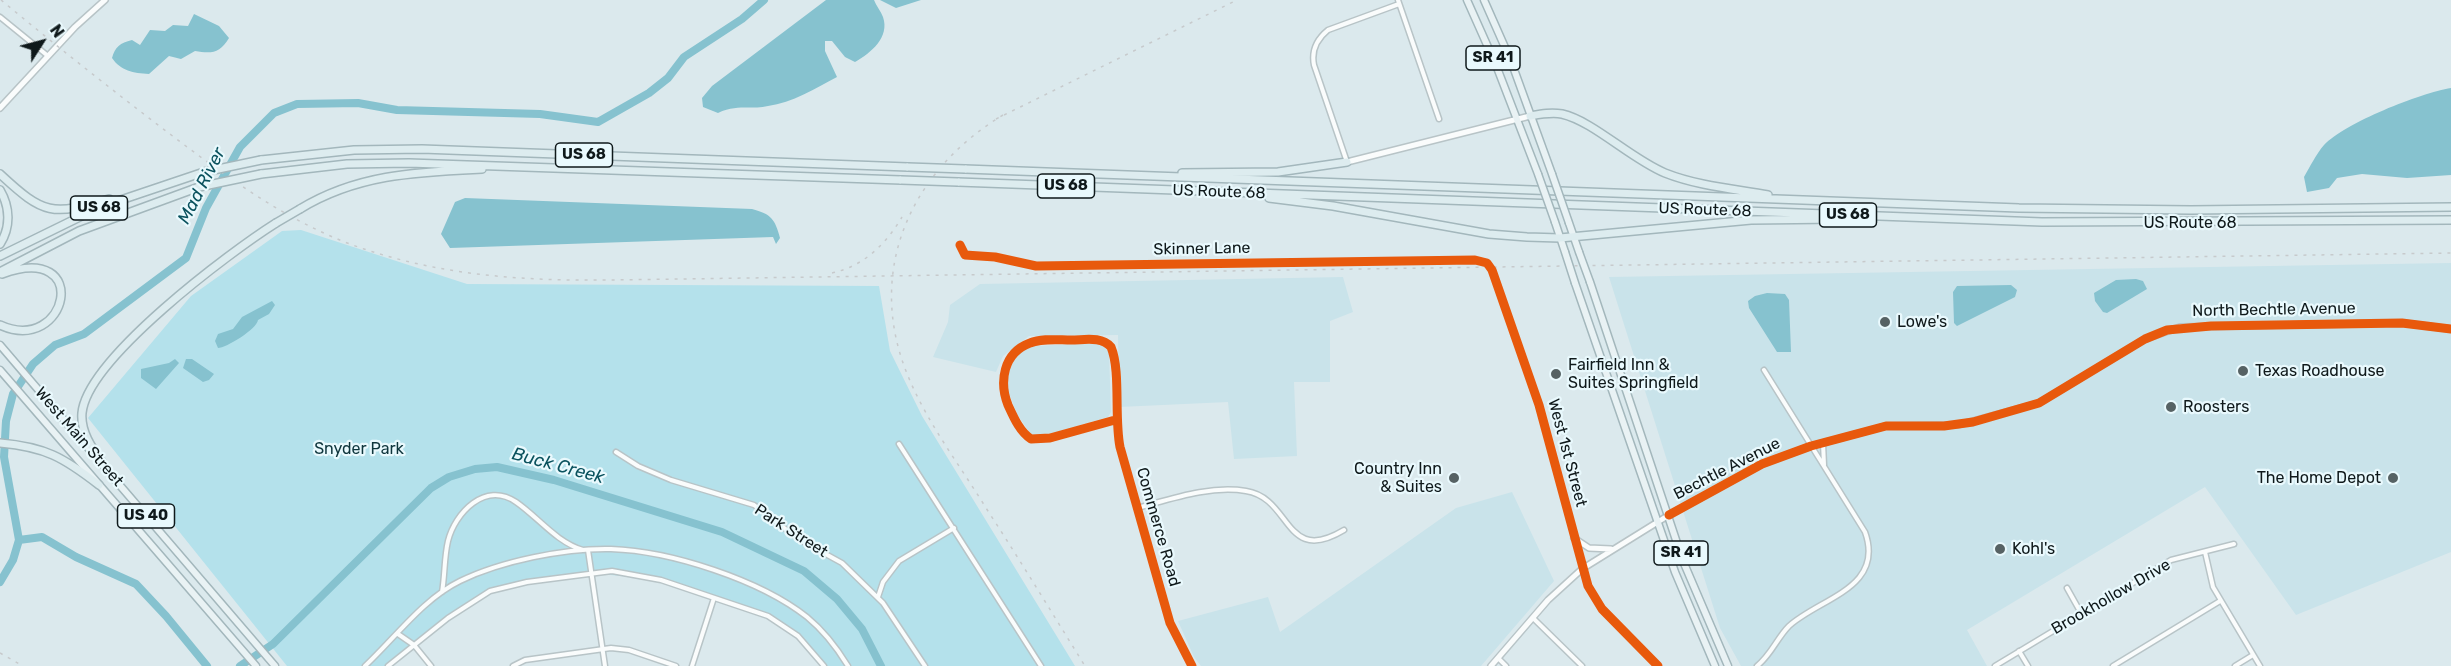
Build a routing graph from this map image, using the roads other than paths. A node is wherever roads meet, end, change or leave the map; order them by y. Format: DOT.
graph roads {
  1 [pos="105,0"];
  2 [pos="1467,0"];
  3 [pos="1484,0"];
  4 [pos="1399,2"];
  5 [pos="0,17"];
  6 [pos="49,56"];
  7 [pos="0,108"];
  8 [pos="1530,116"];
  9 [pos="1516,118"];
  10 [pos="1439,119"];
  11 [pos="1347,162"];
  12 [pos="530,166"];
  13 [pos="0,174"];
  14 [pos="1144,176"];
  15 [pos="0,190"];
  16 [pos="146,190"];
  17 [pos="1246,193"];
  18 [pos="1797,200"];
  19 [pos="2451,207"];
  20 [pos="1913,218"];
  21 [pos="2451,220"];
  22 [pos="1574,237"];
  23 [pos="1560,238"];
  24 [pos="0,244"];
  25 [pos="960,245"];
  26 [pos="0,256"];
  27 [pos="1453,260"];
  28 [pos="0,273"];
  29 [pos="0,325"];
  30 [pos="2451,329"];
  31 [pos="0,345"];
  32 [pos="2107,363"];
  33 [pos="0,370"];
  34 [pos="1764,370"];
  35 [pos="1115,420"];
  36 [pos="0,443"];
  37 [pos="1824,443"];
  38 [pos="900,444"];
  39 [pos="1811,446"];
  40 [pos="616,452"];
  41 [pos="1824,466"];
  42 [pos="108,471"];
  43 [pos="99,484"];
  44 [pos="1137,508"];
  45 [pos="1669,515"];
  46 [pos="1658,522"];
  47 [pos="954,528"];
  48 [pos="1344,530"];
  49 [pos="1574,538"];
  50 [pos="2234,544"];
  51 [pos="1613,549"];
  52 [pos="586,550"];
  53 [pos="2205,552"];
  54 [pos="1582,568"];
  55 [pos="591,573"];
  56 [pos="2067,588"];
  57 [pos="442,592"];
  58 [pos="878,597"];
  59 [pos="714,598"];
  60 [pos="2220,601"];
  61 [pos="2082,613"];
  62 [pos="1533,618"];
  63 [pos="398,634"];
  64 [pos="414,645"];
  65 [pos="602,648"];
  66 [pos="2019,651"];
  67 [pos="2253,655"];
  68 [pos="1498,658"];
  69 [pos="256,666"];
  70 [pos="275,666"];
  71 [pos="365,666"];
  72 [pos="388,666"];
  73 [pos="431,666"];
  74 [pos="513,666"];
  75 [pos="604,666"];
  76 [pos="676,666"];
  77 [pos="692,666"];
  78 [pos="824,666"];
  79 [pos="848,666"];
  80 [pos="925,666"];
  81 [pos="1041,666"];
  82 [pos="1192,666"];
  83 [pos="1491,666"];
  84 [pos="1506,666"];
  85 [pos="1581,666"];
  86 [pos="1658,666"];
  87 [pos="1715,666"];
  88 [pos="1728,666"];
  89 [pos="1757,666"];
  90 [pos="1995,666"];
  91 [pos="2028,666"];
  92 [pos="2113,666"];
  93 [pos="2235,666"];
  94 [pos="2260,666"];
  1 -- 6 [label="street"];
  2 -- 9 [label="main road, SR 41"];
  3 -- 8 [label="main road, SR 41"];
  4 -- 10 [label="street"];
  4 -- 11 [label="street"];
  5 -- 6 [label="street"];
  6 -- 7 [label="street"];
  8 -- 9 [label="street"];
  8 -- 18 [label="highway"];
  8 -- 22 [label="main road, SR 41, bridge"];
  9 -- 11 [label="street"];
  9 -- 23 [label="main road, SR 41, bridge"];
  11 -- 14 [label="highway"];
  12 -- 17 [label="highway, US Route 68 / US 68, bridge"];
  12 -- 28 [label="highway, US 68, bridge"];
  12 -- 42 [label="highway, bridge"];
  13 -- 16 [label="highway"];
  14 -- 16 [label="highway, US Route 68 / US 68, bridge"];
  14 -- 18 [label="highway, US Route 68 / US 68"];
  15 -- 24 [label="highway"];
  16 -- 26 [label="highway, US 68"];
  17 -- 20 [label="highway, US Route 68 / US 68"];
  17 -- 23 [label="highway"];
  18 -- 19 [label="highway, US Route 68 / US 68"];
  20 -- 21 [label="highway, US Route 68 / US 68"];
  20 -- 22 [label="highway"];
  22 -- 23 [label="highway"];
  22 -- 45 [label="main road, SR 41, bridge"];
  23 -- 46 [label="main road, SR 41, bridge"];
  25 -- 27 [label="street, Skinner Lane"];
  27 -- 49 [label="street, West 1st Street"];
  28 -- 29 [label="highway"];
  30 -- 32 [label="street, North Bechtle Avenue"];
  31 -- 42 [label="main road, West Main Street / US 40"];
  32 -- 37 [label="street, Bechtle Avenue"];
  33 -- 43 [label="main road, West Main Street / US 40"];
  34 -- 39 [label="street"];
  35 -- 35 [label="street, Commerce Road"];
  35 -- 44 [label="street, Commerce Road"];
  36 -- 43 [label="highway"];
  37 -- 39 [label="street, Bechtle Avenue"];
  37 -- 41 [label="street"];
  38 -- 47 [label="street"];
  39 -- 41 [label="street"];
  39 -- 45 [label="street, Bechtle Avenue"];
  40 -- 58 [label="street, Park Street"];
  41 -- 89 [label="street"];
  42 -- 70 [label="main road, West Main Street / US 40"];
  43 -- 69 [label="main road, West Main Street / US 40"];
  44 -- 48 [label="street"];
  44 -- 82 [label="street, Commerce Road"];
  45 -- 46 [label="street, Bechtle Avenue"];
  45 -- 88 [label="main road, SR 41"];
  46 -- 51 [label="street, Bechtle Avenue"];
  46 -- 87 [label="main road, SR 41"];
  47 -- 58 [label="street"];
  47 -- 81 [label="street"];
  49 -- 51 [label="street"];
  49 -- 54 [label="street, West 1st Street"];
  50 -- 53 [label="street, Brookhollow Drive"];
  51 -- 54 [label="street, Bechtle Avenue"];
  52 -- 55 [label="street"];
  52 -- 57 [label="street"];
  52 -- 57 [label="street"];
  52 -- 79 [label="street"];
  53 -- 60 [label="street"];
  53 -- 61 [label="street, Brookhollow Drive"];
  54 -- 62 [label="street, Bechtle Avenue"];
  54 -- 86 [label="street, West 1st Street"];
  55 -- 59 [label="street"];
  55 -- 64 [label="street"];
  55 -- 65 [label="street"];
  56 -- 61 [label="street"];
  57 -- 63 [label="street"];
  58 -- 80 [label="street, Park Street"];
  59 -- 77 [label="street"];
  59 -- 78 [label="street"];
  60 -- 67 [label="street"];
  60 -- 92 [label="street"];
  61 -- 66 [label="street, Brookhollow Drive"];
  62 -- 68 [label="street, Bechtle Avenue"];
  62 -- 85 [label="street"];
  63 -- 64 [label="street"];
  63 -- 71 [label="street"];
  64 -- 72 [label="street"];
  64 -- 73 [label="street"];
  65 -- 74 [label="street"];
  65 -- 75 [label="street"];
  65 -- 76 [label="street"];
  66 -- 90 [label="street, Brookhollow Drive"];
  66 -- 91 [label="street"];
  67 -- 93 [label="street"];
  67 -- 94 [label="street"];
  68 -- 83 [label="street, Bechtle Avenue"];
  68 -- 84 [label="street"];
}
